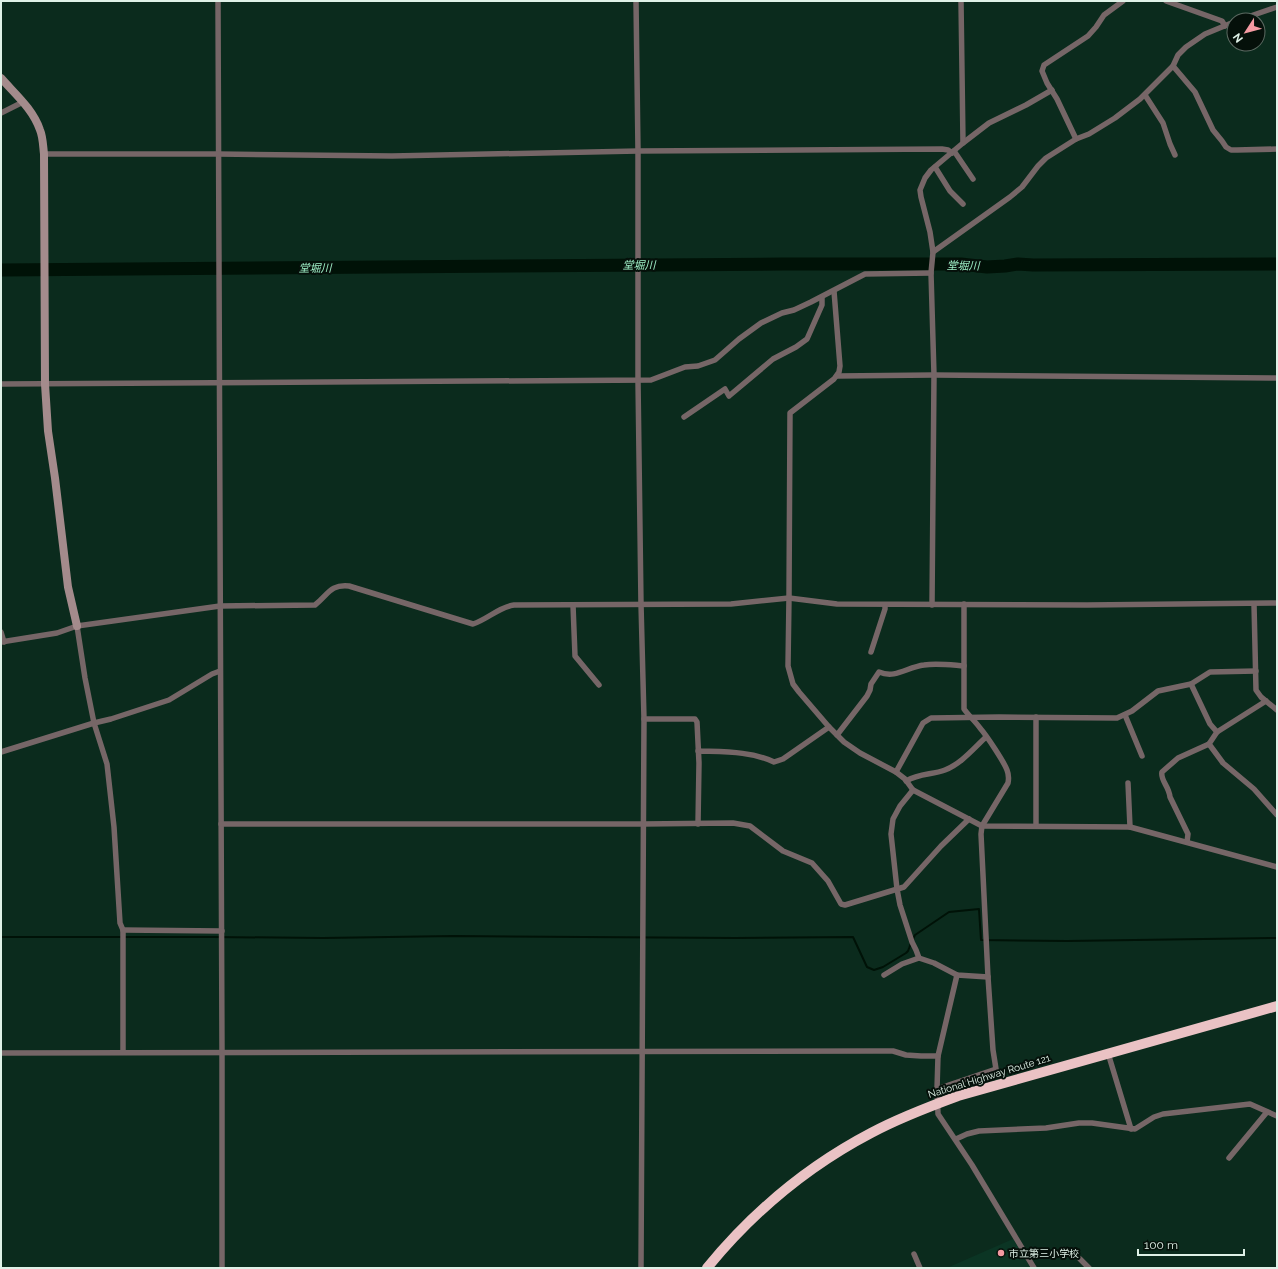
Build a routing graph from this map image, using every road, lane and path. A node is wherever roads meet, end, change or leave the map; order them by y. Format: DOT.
graph roads {
  1 [pos="218,1"];
  2 [pos="636,1"];
  3 [pos="961,1"];
  4 [pos="1123,1"];
  5 [pos="1166,1"];
  6 [pos="1277,7"];
  7 [pos="1262,12"];
  8 [pos="1225,26"];
  9 [pos="1173,66"];
  10 [pos="1,78"];
  11 [pos="1052,90"];
  12 [pos="1145,95"];
  13 [pos="22,102"];
  14 [pos="1,113"];
  15 [pos="1076,139"];
  16 [pos="963,143"];
  17 [pos="1277,149"];
  18 [pos="638,151"];
  19 [pos="953,152"];
  20 [pos="44,154"];
  21 [pos="218,154"];
  22 [pos="1175,155"];
  23 [pos="935,167"];
  24 [pos="973,179"];
  25 [pos="963,204"];
  26 [pos="933,252"];
  27 [pos="931,273"];
  28 [pos="834,291"];
  29 [pos="822,297"];
  30 [pos="934,375"];
  31 [pos="837,376"];
  32 [pos="1277,378"];
  33 [pos="638,381"];
  34 [pos="219,382"];
  35 [pos="1,384"];
  36 [pos="44,384"];
  37 [pos="684,417"];
  38 [pos="789,598"];
  39 [pos="1277,603"];
  40 [pos="641,604"];
  41 [pos="885,604"];
  42 [pos="964,604"];
  43 [pos="1254,604"];
  44 [pos="573,605"];
  45 [pos="932,605"];
  46 [pos="220,606"];
  47 [pos="76,626"];
  48 [pos="1,632"];
  49 [pos="2,642"];
  50 [pos="871,652"];
  51 [pos="964,666"];
  52 [pos="1256,670"];
  53 [pos="220,671"];
  54 [pos="1191,684"];
  55 [pos="599,685"];
  56 [pos="1266,701"];
  57 [pos="1277,710"];
  58 [pos="1125,715"];
  59 [pos="970,717"];
  60 [pos="1036,717"];
  61 [pos="644,719"];
  62 [pos="94,723"];
  63 [pos="829,727"];
  64 [pos="1217,732"];
  65 [pos="837,735"];
  66 [pos="986,737"];
  67 [pos="1208,744"];
  68 [pos="698,751"];
  69 [pos="1,752"];
  70 [pos="1142,756"];
  71 [pos="896,772"];
  72 [pos="906,781"];
  73 [pos="1128,783"];
  74 [pos="913,790"];
  75 [pos="1277,815"];
  76 [pos="969,819"];
  77 [pos="221,824"];
  78 [pos="643,824"];
  79 [pos="698,824"];
  80 [pos="982,826"];
  81 [pos="1036,826"];
  82 [pos="1130,827"];
  83 [pos="1188,842"];
  84 [pos="1277,867"];
  85 [pos="897,889"];
  86 [pos="222,931"];
  87 [pos="123,934"];
  88 [pos="919,958"];
  89 [pos="884,975"];
  90 [pos="957,975"];
  91 [pos="988,977"];
  92 [pos="1277,1006"];
  93 [pos="123,1052"];
  94 [pos="222,1052"];
  95 [pos="643,1052"];
  96 [pos="1,1053"];
  97 [pos="1108,1054"];
  98 [pos="938,1056"];
  99 [pos="937,1089"];
  100 [pos="938,1103"];
  101 [pos="1267,1112"];
  102 [pos="1277,1116"];
  103 [pos="1131,1129"];
  104 [pos="956,1140"];
  105 [pos="1229,1158"];
  106 [pos="914,1254"];
  107 [pos="1080,1259"];
  108 [pos="222,1268"];
  109 [pos="641,1268"];
  110 [pos="707,1268"];
  111 [pos="920,1268"];
  112 [pos="1034,1268"];
  113 [pos="1089,1268"];
  1 -- 21 [label="street"];
  2 -- 18 [label="street"];
  3 -- 16 [label="street"];
  4 -- 11 [label="street"];
  5 -- 8 [label="street"];
  6 -- 7 [label="street"];
  8 -- 9 [label="street"];
  9 -- 12 [label="street"];
  9 -- 17 [label="street"];
  10 -- 13 [label="street"];
  11 -- 15 [label="street"];
  11 -- 16 [label="street"];
  12 -- 15 [label="street"];
  12 -- 22 [label="street"];
  13 -- 14 [label="street"];
  13 -- 20 [label="street"];
  15 -- 26 [label="street"];
  16 -- 19 [label="street"];
  18 -- 19 [label="street"];
  18 -- 21 [label="street"];
  18 -- 33 [label="street"];
  19 -- 23 [label="street"];
  19 -- 24 [label="street"];
  20 -- 21 [label="street"];
  20 -- 36 [label="street"];
  21 -- 34 [label="street"];
  23 -- 25 [label="street"];
  23 -- 26 [label="street"];
  26 -- 27 [label="street"];
  27 -- 28 [label="street"];
  27 -- 30 [label="street"];
  28 -- 29 [label="street"];
  28 -- 31 [label="street"];
  29 -- 33 [label="street"];
  29 -- 37 [label="street"];
  30 -- 31 [label="street"];
  30 -- 32 [label="street"];
  30 -- 45 [label="street"];
  31 -- 38 [label="street"];
  33 -- 34 [label="street"];
  33 -- 40 [label="street"];
  34 -- 36 [label="street"];
  34 -- 46 [label="street"];
  35 -- 36 [label="street"];
  36 -- 47 [label="street"];
  38 -- 40 [label="street"];
  38 -- 41 [label="street"];
  38 -- 63 [label="street"];
  39 -- 43 [label="street"];
  40 -- 44 [label="street"];
  40 -- 61 [label="street"];
  41 -- 45 [label="street"];
  41 -- 50 [label="street"];
  42 -- 43 [label="street"];
  42 -- 45 [label="street"];
  42 -- 51 [label="street"];
  43 -- 52 [label="street"];
  44 -- 46 [label="street"];
  44 -- 55 [label="street"];
  46 -- 47 [label="street"];
  46 -- 53 [label="street"];
  47 -- 49 [label="street"];
  47 -- 62 [label="street"];
  48 -- 49 [label="street"];
  51 -- 59 [label="street"];
  51 -- 65 [label="street"];
  52 -- 54 [label="street"];
  52 -- 56 [label="street"];
  53 -- 62 [label="street"];
  53 -- 77 [label="street"];
  54 -- 58 [label="street"];
  54 -- 64 [label="street"];
  56 -- 57 [label="street"];
  56 -- 64 [label="street"];
  58 -- 60 [label="street"];
  58 -- 70 [label="street"];
  59 -- 60 [label="street"];
  59 -- 66 [label="street"];
  59 -- 71 [label="street"];
  60 -- 81 [label="street"];
  61 -- 68 [label="street"];
  61 -- 78 [label="street"];
  62 -- 69 [label="street"];
  62 -- 87 [label="street"];
  63 -- 65 [label="street"];
  63 -- 68 [label="street"];
  64 -- 67 [label="street"];
  65 -- 71 [label="street"];
  66 -- 72 [label="street"];
  66 -- 80 [label="street"];
  67 -- 75 [label="street"];
  67 -- 83 [label="street"];
  68 -- 79 [label="street"];
  71 -- 72 [label="street"];
  72 -- 74 [label="street"];
  73 -- 82 [label="street"];
  74 -- 76 [label="street"];
  74 -- 85 [label="street"];
  76 -- 80 [label="street"];
  76 -- 85 [label="street"];
  77 -- 78 [label="street"];
  77 -- 86 [label="street"];
  78 -- 79 [label="street"];
  78 -- 95 [label="street"];
  79 -- 85 [label="street"];
  80 -- 81 [label="street"];
  80 -- 91 [label="street"];
  81 -- 82 [label="street"];
  82 -- 83 [label="street"];
  83 -- 84 [label="street"];
  85 -- 88 [label="street"];
  86 -- 87 [label="street"];
  86 -- 94 [label="street"];
  87 -- 93 [label="street"];
  88 -- 89 [label="street"];
  88 -- 90 [label="street"];
  90 -- 91 [label="street"];
  90 -- 98 [label="street"];
  91 -- 99 [label="street"];
  92 -- 97 [label="highway, National Highway Route 121"];
  93 -- 94 [label="street"];
  93 -- 96 [label="street"];
  94 -- 95 [label="street"];
  94 -- 108 [label="street"];
  95 -- 98 [label="street"];
  95 -- 109 [label="street"];
  97 -- 100 [label="highway, National Highway Route 121"];
  97 -- 103 [label="street"];
  98 -- 99 [label="street"];
  99 -- 100 [label="street"];
  100 -- 104 [label="street"];
  100 -- 110 [label="highway, National Highway Route 121"];
  101 -- 102 [label="street"];
  101 -- 103 [label="street"];
  101 -- 105 [label="street"];
  103 -- 104 [label="street"];
  104 -- 112 [label="street"];
  106 -- 111 [label="street"];
  107 -- 113 [label="street"];
}
